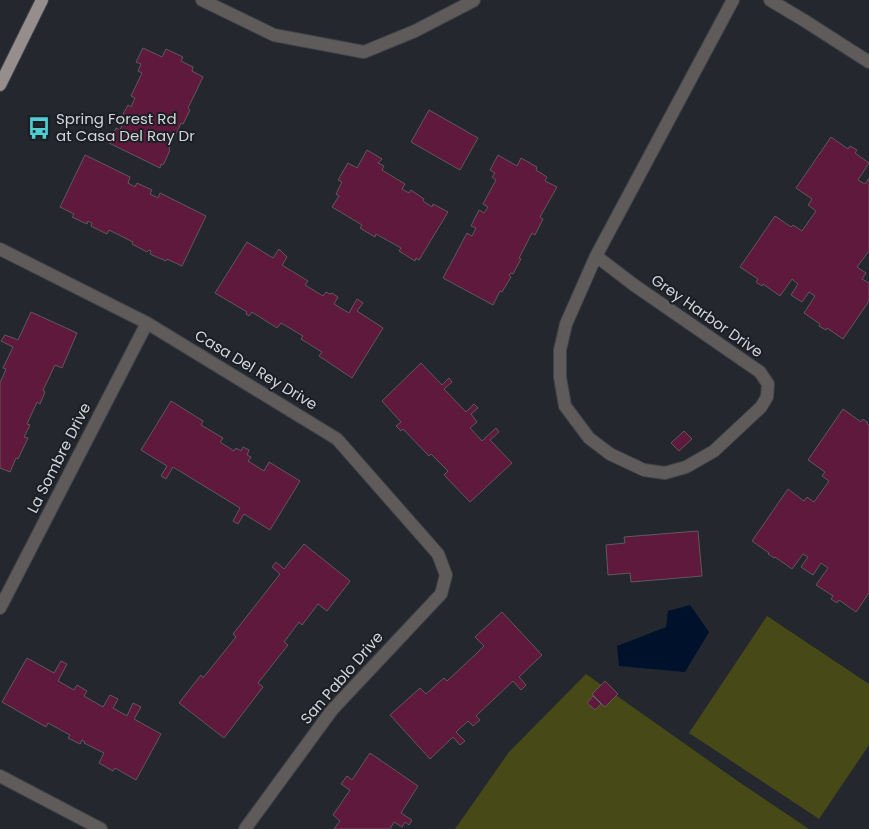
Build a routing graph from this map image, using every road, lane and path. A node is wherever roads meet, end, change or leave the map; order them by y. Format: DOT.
graph roads {
  1 [pos="42,0"];
  2 [pos="202,0"];
  3 [pos="474,0"];
  4 [pos="733,0"];
  5 [pos="770,0"];
  6 [pos="869,62"];
  7 [pos="0,85"];
  8 [pos="0,250"];
  9 [pos="596,256"];
  10 [pos="147,323"];
  11 [pos="446,575"];
  12 [pos="0,608"];
  13 [pos="0,776"];
  14 [pos="101,829"];
  15 [pos="244,829"];
  1 -- 7 [label="main road"];
  2 -- 3 [label="street"];
  4 -- 9 [label="street, Grey Harbor Drive"];
  5 -- 6 [label="street"];
  8 -- 10 [label="street, Casa Del Rey Drive"];
  9 -- 9 [label="street, Grey Harbor Drive"];
  10 -- 11 [label="street, Casa Del Rey Drive"];
  10 -- 12 [label="street, La Sombre Drive"];
  11 -- 15 [label="street, San Pablo Drive"];
  13 -- 14 [label="street"];
}
